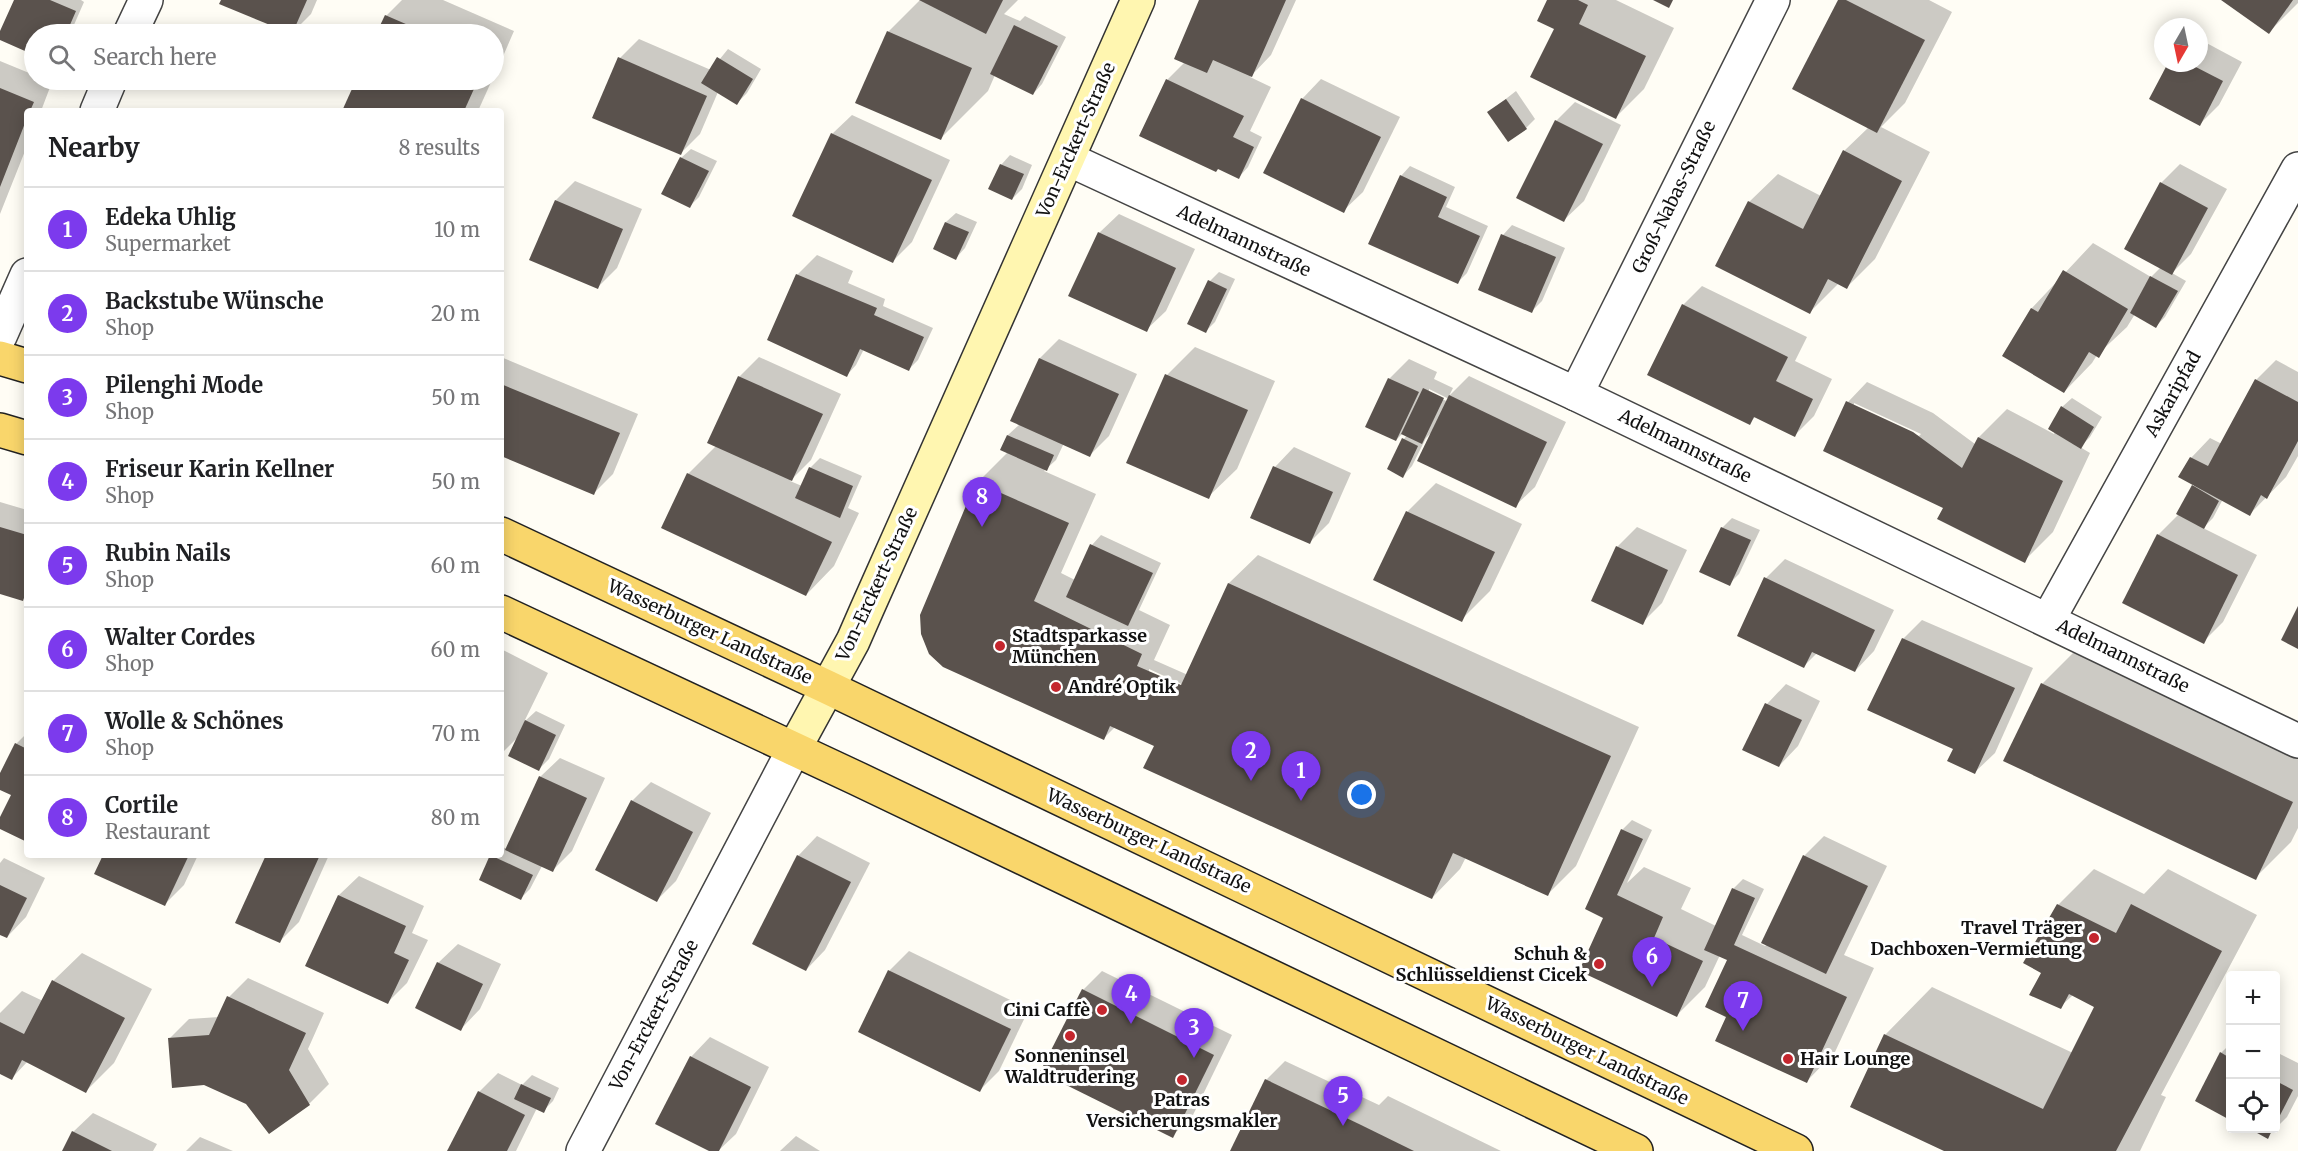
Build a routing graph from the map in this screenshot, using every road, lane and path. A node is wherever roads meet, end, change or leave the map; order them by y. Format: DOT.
graph roads {
  1 [pos="146,0"];
  2 [pos="1138,0"];
  3 [pos="1773,0"];
  4 [pos="135,24"];
  5 [pos="106,90"];
  6 [pos="98,108"];
  7 [pos="1068,159"];
  8 [pos="2298,169"];
  9 [pos="24,282"];
  10 [pos="0,336"];
  11 [pos="0,358"];
  12 [pos="24,365"];
  13 [pos="1576,394"];
  14 [pos="0,430"];
  15 [pos="24,437"];
  16 [pos="504,535"];
  17 [pos="504,613"];
  18 [pos="2048,620"];
  19 [pos="827,687"];
  20 [pos="2298,741"];
  21 [pos="794,749"];
  22 [pos="583,1151"];
  23 [pos="1636,1151"];
  24 [pos="1796,1151"];
  1 -- 4 [label="street"];
  2 -- 7 [label="street, Von-Erckert-Straße"];
  3 -- 13 [label="street, Groß-Nabas-Straße"];
  5 -- 6 [label="street"];
  7 -- 13 [label="street, Adelmannstraße"];
  7 -- 19 [label="street, Von-Erckert-Straße"];
  8 -- 18 [label="street, Askaripfad"];
  9 -- 10 [label="street"];
  11 -- 12 [label="main road"];
  13 -- 18 [label="street, Adelmannstraße"];
  14 -- 15 [label="main road"];
  16 -- 19 [label="main road, Wasserburger Landstraße"];
  17 -- 21 [label="main road"];
  18 -- 20 [label="street, Adelmannstraße"];
  19 -- 21 [label="street, Von-Erckert-Straße"];
  19 -- 24 [label="main road, Wasserburger Landstraße"];
  21 -- 22 [label="street, Von-Erckert-Straße"];
  21 -- 23 [label="main road"];
}
